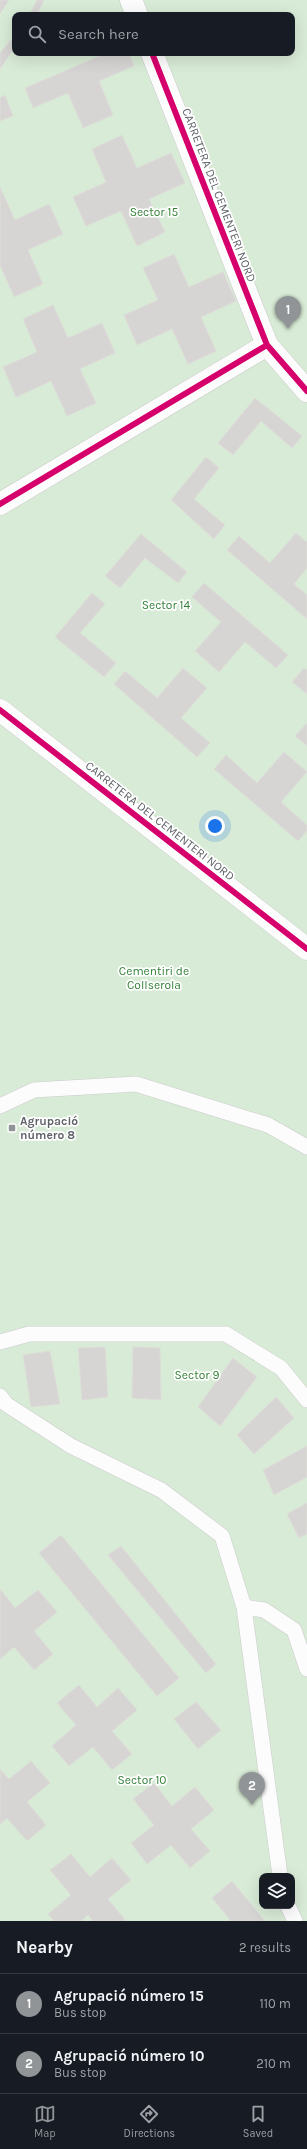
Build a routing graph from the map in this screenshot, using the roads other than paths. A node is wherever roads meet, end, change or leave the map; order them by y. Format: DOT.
graph roads {
  1 [pos="131,0"];
  2 [pos="136,12"];
  3 [pos="153,56"];
  4 [pos="267,345"];
  5 [pos="307,391"];
  6 [pos="0,504"];
  7 [pos="0,710"];
  8 [pos="307,949"];
  9 [pos="0,1106"];
  10 [pos="307,1147"];
  11 [pos="0,1342"];
  12 [pos="0,1396"];
  13 [pos="307,1400"];
  14 [pos="244,1607"];
  15 [pos="307,1669"];
  16 [pos="280,1873"];
  17 [pos="289,1909"];
  18 [pos="295,1921"];
  1 -- 2 [label="street"];
  3 -- 4 [label="street, CARRETERA DEL CEMENTERI NORD"];
  4 -- 5 [label="street, CARRETERA DEL CEMENTERI NORD"];
  4 -- 6 [label="street"];
  7 -- 8 [label="street, CARRETERA DEL CEMENTERI NORD"];
  9 -- 10 [label="lane"];
  11 -- 13 [label="lane"];
  12 -- 14 [label="lane"];
  14 -- 15 [label="lane"];
  14 -- 16 [label="lane"];
  17 -- 18 [label="lane"];
}
